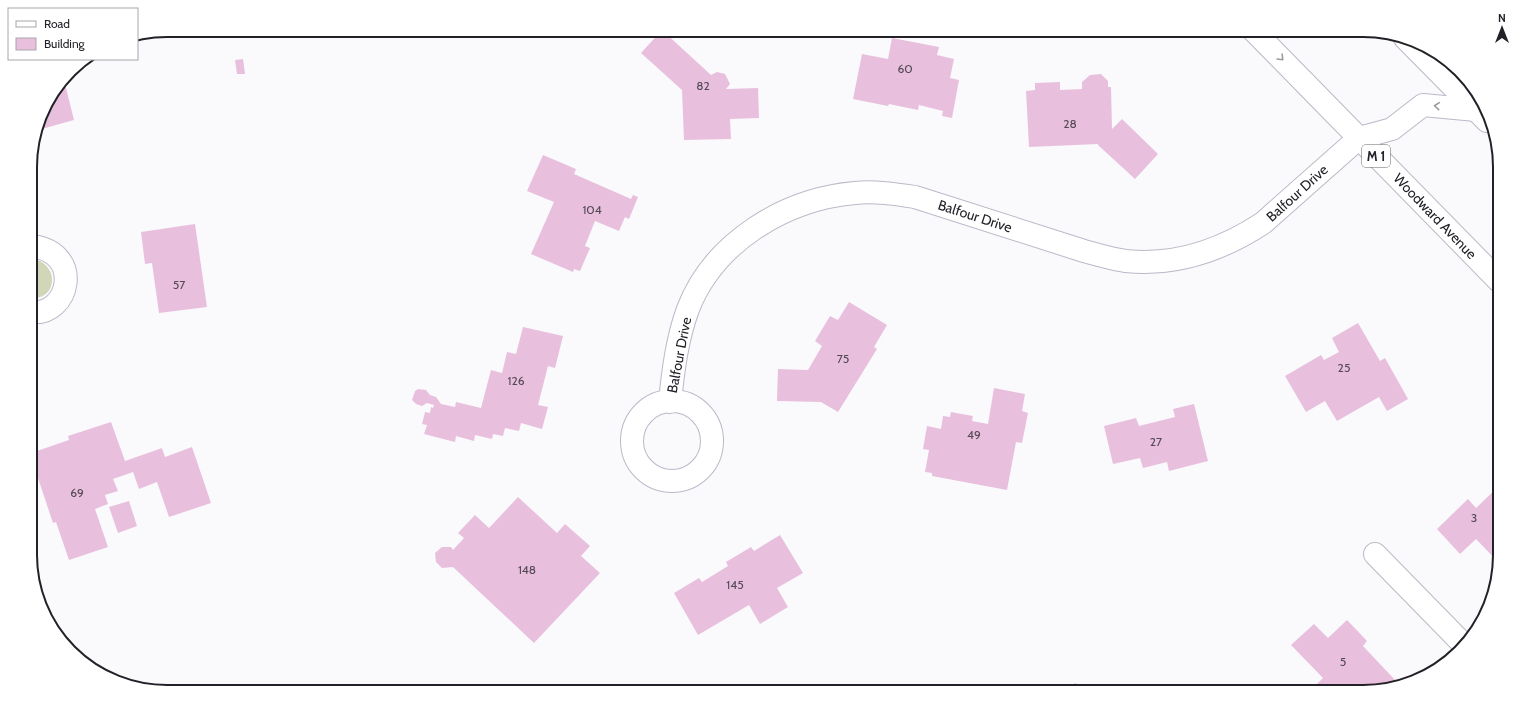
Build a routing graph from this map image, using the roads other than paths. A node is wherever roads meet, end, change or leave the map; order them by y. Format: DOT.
graph roads {
  1 [pos="1260,37"];
  2 [pos="1415,48"];
  3 [pos="1482,115"];
  4 [pos="1359,138"];
  5 [pos="37,247"];
  6 [pos="1493,275"];
  7 [pos="37,312"];
  8 [pos="670,402"];
  9 [pos="1375,554"];
  10 [pos="1461,641"];
  1 -- 4 [label="street, Woodward Avenue / M 1, one-way"];
  2 -- 3 [label="street"];
  3 -- 4 [label="street, one-way"];
  4 -- 6 [label="street, Woodward Avenue / M 1"];
  4 -- 8 [label="street, Balfour Drive"];
  5 -- 7 [label="street"];
  9 -- 10 [label="street"];
}
